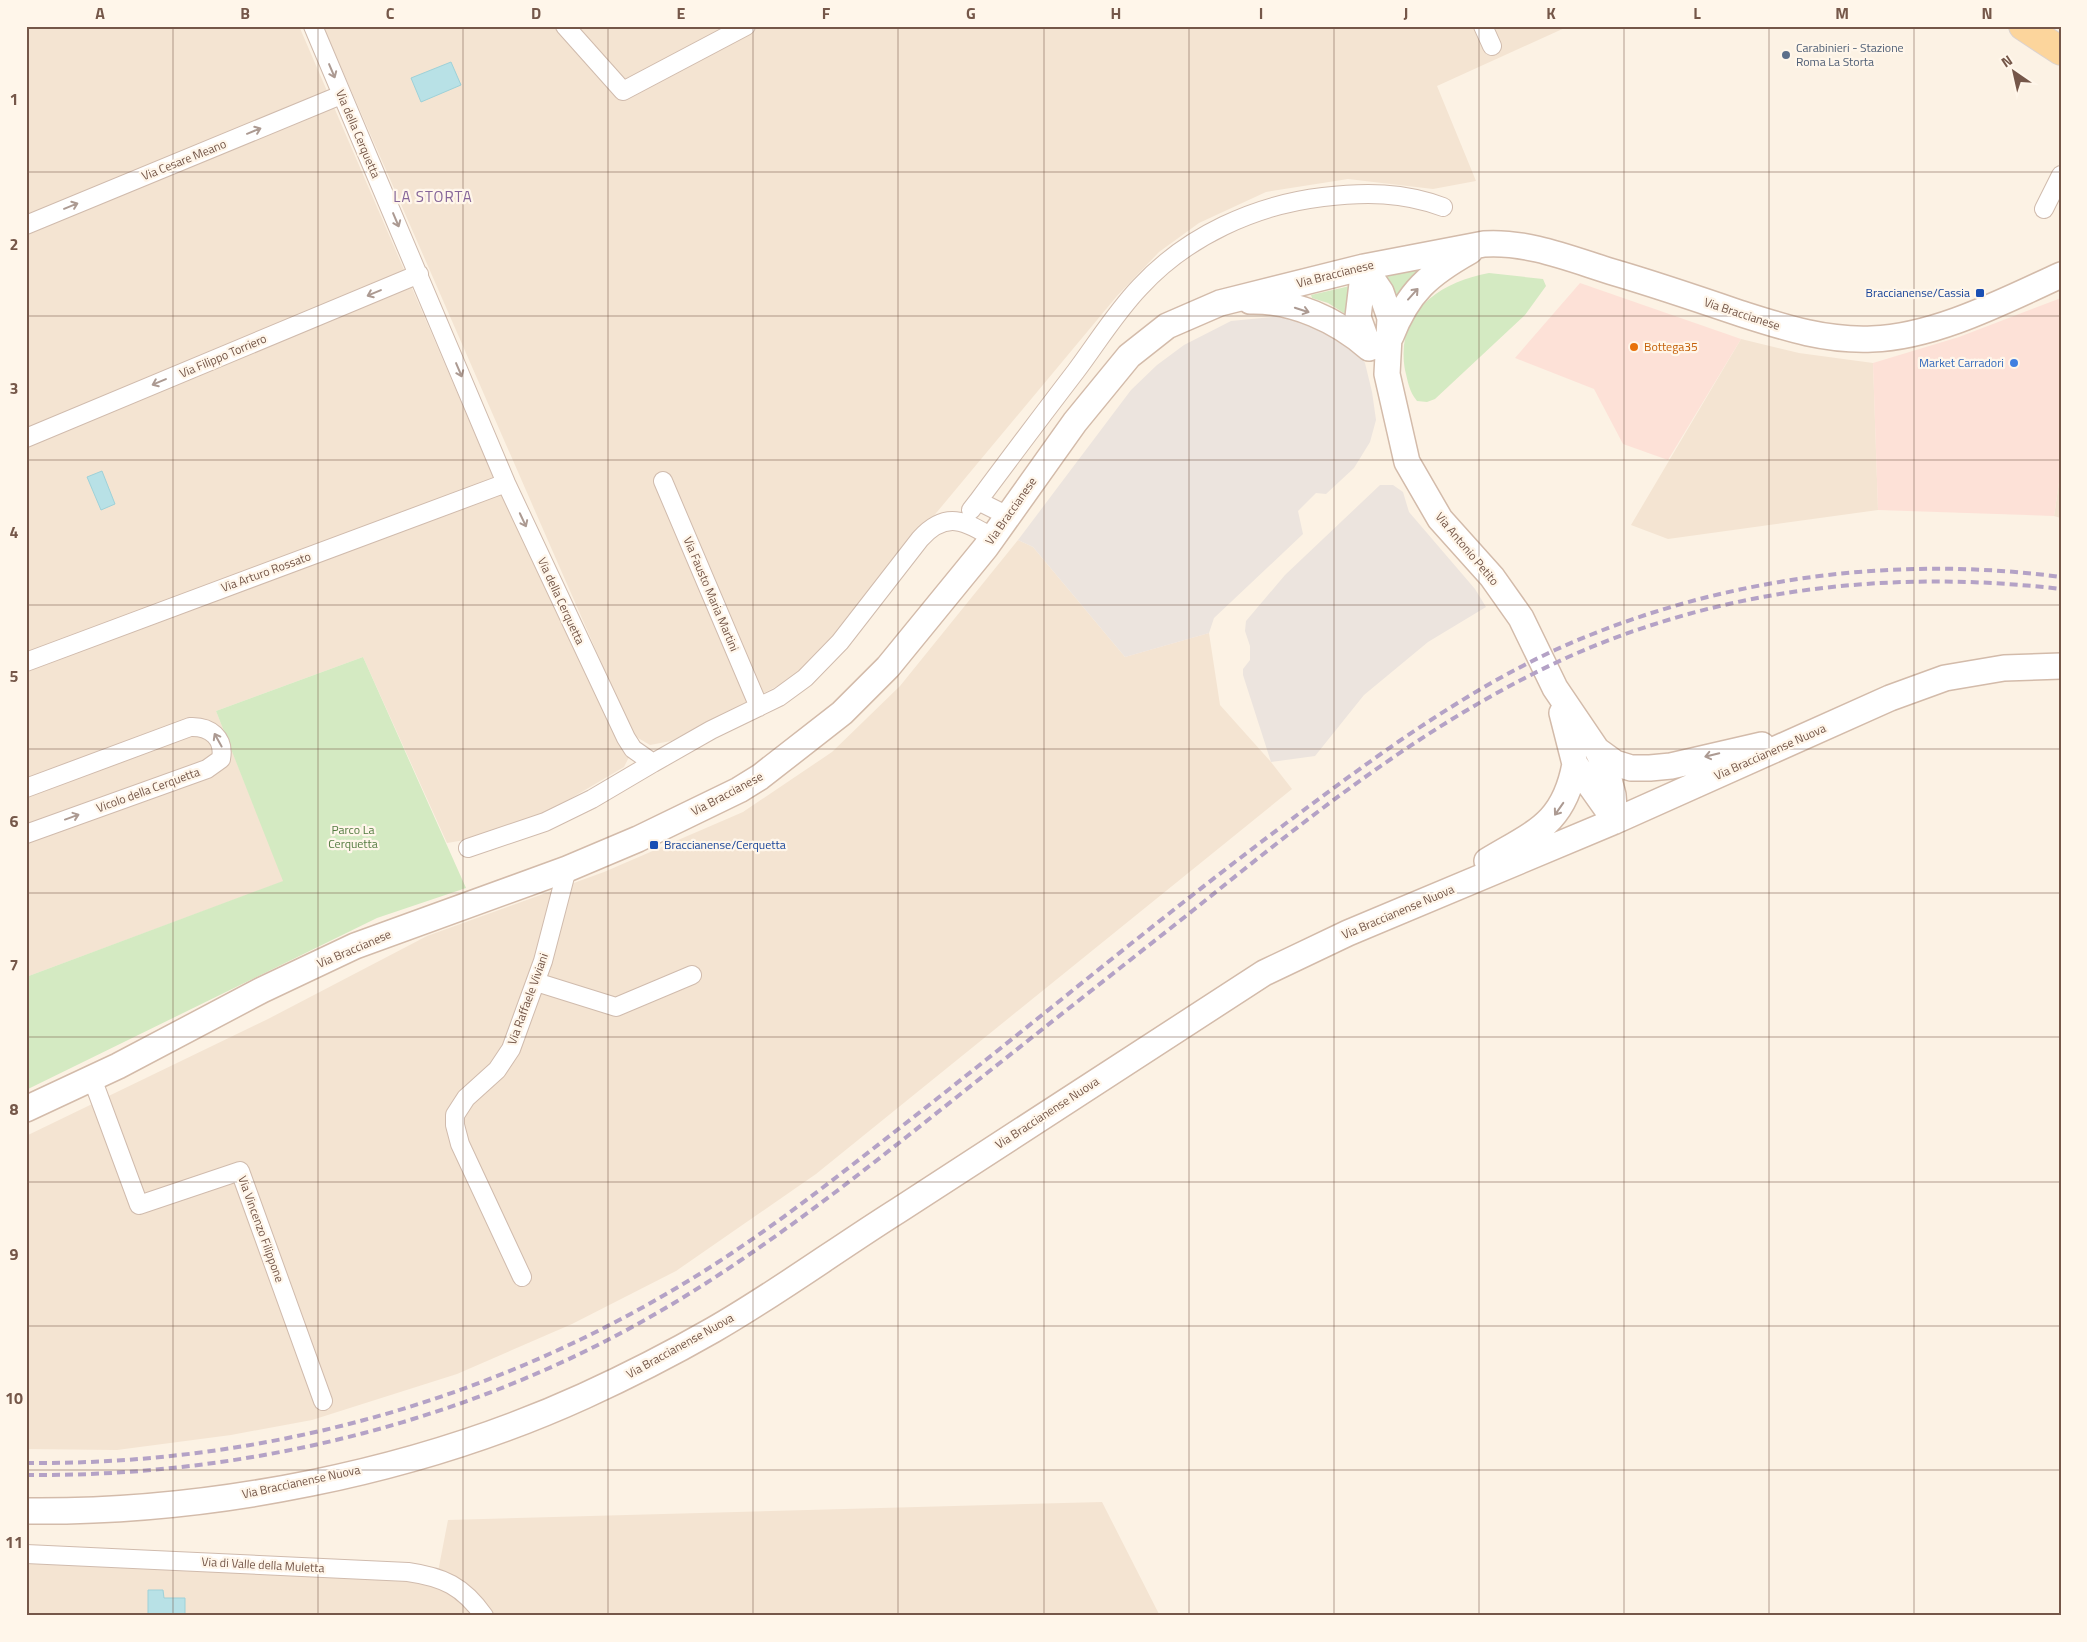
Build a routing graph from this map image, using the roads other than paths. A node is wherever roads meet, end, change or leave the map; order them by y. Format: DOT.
graph roads {
  1 [pos="313,26"];
  2 [pos="565,26"];
  3 [pos="746,26"];
  4 [pos="1483,26"];
  5 [pos="2023,26"];
  6 [pos="1492,46"];
  7 [pos="2061,51"];
  8 [pos="341,94"];
  9 [pos="2061,175"];
  10 [pos="1442,208"];
  11 [pos="2044,209"];
  12 [pos="26,225"];
  13 [pos="1484,244"];
  14 [pos="1364,267"];
  15 [pos="419,274"];
  16 [pos="2061,275"];
  17 [pos="1220,303"];
  18 [pos="1391,336"];
  19 [pos="1369,348"];
  20 [pos="1387,374"];
  21 [pos="26,438"];
  22 [pos="663,481"];
  23 [pos="506,483"];
  24 [pos="978,501"];
  25 [pos="1008,516"];
  26 [pos="962,521"];
  27 [pos="993,538"];
  28 [pos="26,662"];
  29 [pos="2061,666"];
  30 [pos="1555,688"];
  31 [pos="758,707"];
  32 [pos="1811,735"];
  33 [pos="1597,750"];
  34 [pos="653,763"];
  35 [pos="1575,764"];
  36 [pos="26,788"];
  37 [pos="1615,821"];
  38 [pos="26,834"];
  39 [pos="468,848"];
  40 [pos="567,868"];
  41 [pos="1411,906"];
  42 [pos="692,975"];
  43 [pos="536,982"];
  44 [pos="92,1078"];
  45 [pos="26,1109"];
  46 [pos="522,1277"];
  47 [pos="323,1400"];
  48 [pos="26,1511"];
  49 [pos="26,1554"];
  50 [pos="484,1616"];
  1 -- 8 [label="street, Via della Cerquetta, one-way"];
  2 -- 3 [label="street"];
  4 -- 6 [label="street"];
  5 -- 7 [label="main road"];
  12 -- 8 [label="street, Via Cesare Meano, one-way"];
  8 -- 15 [label="street, Via della Cerquetta, one-way"];
  9 -- 11 [label="street"];
  10 -- 24 [label="street"];
  13 -- 14 [label="street, Via Braccianese"];
  13 -- 16 [label="street, Via Braccianese"];
  18 -- 13 [label="street, one-way"];
  14 -- 17 [label="street, Via Braccianese"];
  14 -- 18 [label="street, Via Antonio Petito"];
  14 -- 19 [label="street, Via Antonio Petito"];
  15 -- 21 [label="street, Via Filippo Torriero, one-way"];
  15 -- 23 [label="street, Via della Cerquetta, one-way"];
  17 -- 19 [label="street, one-way"];
  17 -- 25 [label="street, Via Braccianese"];
  18 -- 20 [label="street, Via Antonio Petito"];
  19 -- 20 [label="street, Via Antonio Petito"];
  20 -- 30 [label="street, Via Antonio Petito"];
  22 -- 31 [label="street, Via Fausto Maria Martini"];
  23 -- 28 [label="street, Via Arturo Rossato"];
  23 -- 34 [label="street, Via della Cerquetta, one-way"];
  24 -- 25 [label="street"];
  24 -- 26 [label="street"];
  25 -- 27 [label="street, Via Braccianese"];
  26 -- 27 [label="street"];
  26 -- 31 [label="street"];
  27 -- 40 [label="street, Via Braccianese"];
  29 -- 32 [label="street, Via Braccianense Nuova"];
  30 -- 33 [label="street, Via Antonio Petito"];
  30 -- 35 [label="street, Via Antonio Petito"];
  31 -- 34 [label="street"];
  32 -- 33 [label="street, one-way"];
  32 -- 37 [label="street, Via Braccianense Nuova"];
  33 -- 37 [label="street, Via Antonio Petito"];
  34 -- 39 [label="street"];
  35 -- 37 [label="street, Via Antonio Petito"];
  35 -- 41 [label="street, one-way"];
  38 -- 36 [label="street, Vicolo della Cerquetta, one-way"];
  37 -- 41 [label="street, Via Braccianense Nuova"];
  40 -- 43 [label="street, Via Raffaele Viviani"];
  40 -- 44 [label="street, Via Braccianese"];
  41 -- 48 [label="street, Via Braccianense Nuova"];
  42 -- 43 [label="street"];
  43 -- 46 [label="street, Via Raffaele Viviani"];
  44 -- 45 [label="street, Via Braccianese"];
  44 -- 47 [label="street, Via Vincenzo Filippone"];
  49 -- 50 [label="street, Via di Valle della Muletta"];
}
